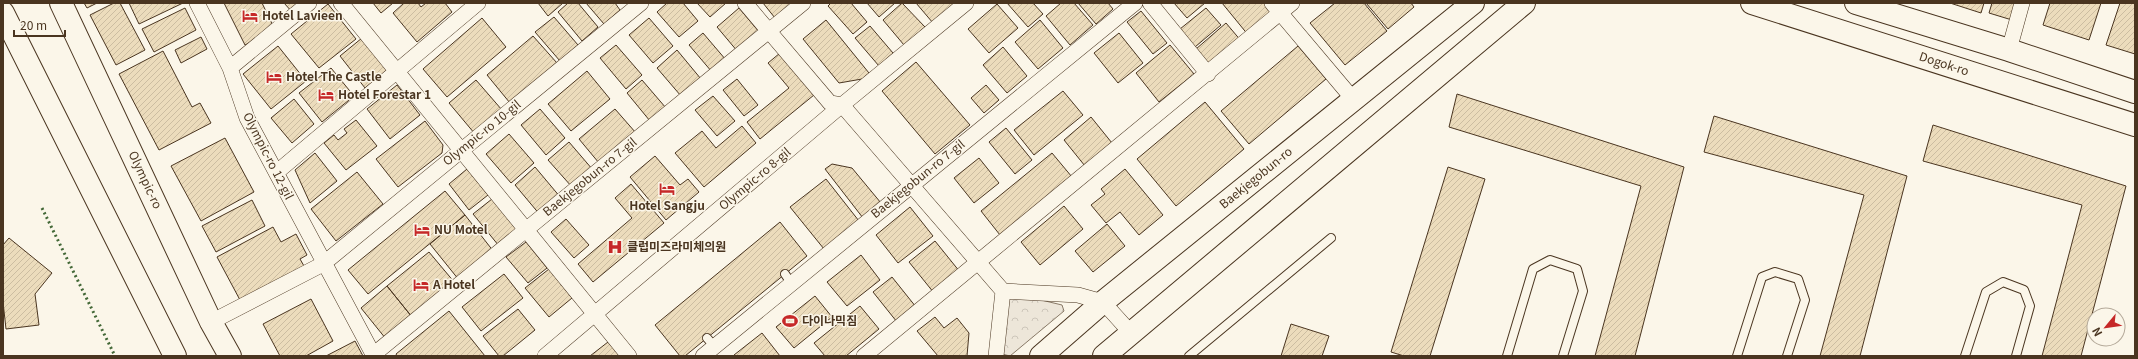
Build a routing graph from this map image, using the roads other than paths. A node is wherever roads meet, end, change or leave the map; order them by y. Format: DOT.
graph roads {
  1 [pos="61,3"];
  2 [pos="197,3"];
  3 [pos="309,3"];
  4 [pos="341,3"];
  5 [pos="478,3"];
  6 [pos="640,3"];
  7 [pos="745,3"];
  8 [pos="803,3"];
  9 [pos="966,3"];
  10 [pos="1135,3"];
  11 [pos="1150,3"];
  12 [pos="1292,3"];
  13 [pos="1473,3"];
  14 [pos="1524,3"];
  15 [pos="1541,3"];
  16 [pos="1752,3"];
  17 [pos="1856,3"];
  18 [pos="2022,3"];
  19 [pos="1276,8"];
  20 [pos="3,12"];
  21 [pos="1495,27"];
  22 [pos="769,31"];
  23 [pos="2009,50"];
  24 [pos="230,68"];
  25 [pos="397,72"];
  26 [pos="1208,74"];
  27 [pos="2135,92"];
  28 [pos="1353,99"];
  29 [pos="842,105"];
  30 [pos="2135,125"];
  31 [pos="461,151"];
  32 [pos="277,172"];
  33 [pos="912,184"];
  34 [pos="526,230"];
  35 [pos="1331,238"];
  36 [pos="978,262"];
  37 [pos="323,264"];
  38 [pos="1003,291"];
  39 [pos="1103,302"];
  40 [pos="595,314"];
  41 [pos="211,322"];
  42 [pos="1131,334"];
  43 [pos="708,347"];
  44 [pos="175,356"];
  45 [pos="230,356"];
  46 [pos="374,356"];
  47 [pos="545,356"];
  48 [pos="629,356"];
  49 [pos="864,356"];
  50 [pos="996,356"];
  51 [pos="1041,356"];
  52 [pos="1104,356"];
  53 [pos="1189,356"];
  54 [pos="1507,356"];
  55 [pos="1563,356"];
  56 [pos="1736,356"];
  57 [pos="1788,356"];
  58 [pos="1965,356"];
  59 [pos="2016,356"];
  1 -- 41 [label="main road, Olympic-ro"];
  2 -- 24 [label="street, Olympic-ro 12-gil"];
  3 -- 24 [label="street"];
  4 -- 25 [label="street"];
  5 -- 25 [label="street"];
  6 -- 31 [label="street, Olympic-ro 10-gil"];
  7 -- 22 [label="street"];
  8 -- 22 [label="street, Baekjegobun-ro 7-gil"];
  9 -- 29 [label="street, Olympic-ro 8-gil"];
  10 -- 33 [label="street, Baekjegobun-ro 7-gil"];
  11 -- 26 [label="street"];
  12 -- 19 [label="street"];
  13 -- 28 [label="main road, Baekjegobun-ro"];
  14 -- 21 [label="main road"];
  15 -- 21 [label="main road"];
  16 -- 30 [label="main road, Dogok-ro"];
  17 -- 23 [label="main road"];
  18 -- 23 [label="street"];
  19 -- 26 [label="street"];
  19 -- 28 [label="street"];
  20 -- 44 [label="main road"];
  21 -- 42 [label="main road"];
  22 -- 29 [label="street"];
  22 -- 34 [label="street, Baekjegobun-ro 7-gil"];
  23 -- 27 [label="main road"];
  24 -- 32 [label="street, Olympic-ro 12-gil"];
  25 -- 31 [label="street"];
  25 -- 32 [label="street"];
  26 -- 36 [label="street"];
  28 -- 39 [label="main road, Baekjegobun-ro"];
  29 -- 33 [label="street"];
  29 -- 40 [label="street, Olympic-ro 8-gil"];
  31 -- 34 [label="street"];
  31 -- 37 [label="street, Olympic-ro 10-gil"];
  32 -- 37 [label="street, Olympic-ro 12-gil"];
  33 -- 36 [label="street"];
  33 -- 43 [label="street, Baekjegobun-ro 7-gil"];
  34 -- 40 [label="street"];
  34 -- 46 [label="street, Baekjegobun-ro 7-gil"];
  35 -- 53 [label="lane"];
  36 -- 38 [label="street"];
  36 -- 49 [label="street"];
  37 -- 41 [label="street, Olympic-ro 10-gil"];
  37 -- 46 [label="street"];
  38 -- 39 [label="street"];
  38 -- 50 [label="street"];
  39 -- 42 [label="street"];
  39 -- 51 [label="main road, Baekjegobun-ro"];
  40 -- 47 [label="street, Olympic-ro 8-gil"];
  40 -- 48 [label="street"];
  41 -- 45 [label="main road, Olympic-ro"];
  42 -- 52 [label="main road"];
  54 -- 55 [label="lane"];
  56 -- 57 [label="lane"];
  58 -- 59 [label="lane"];
}
